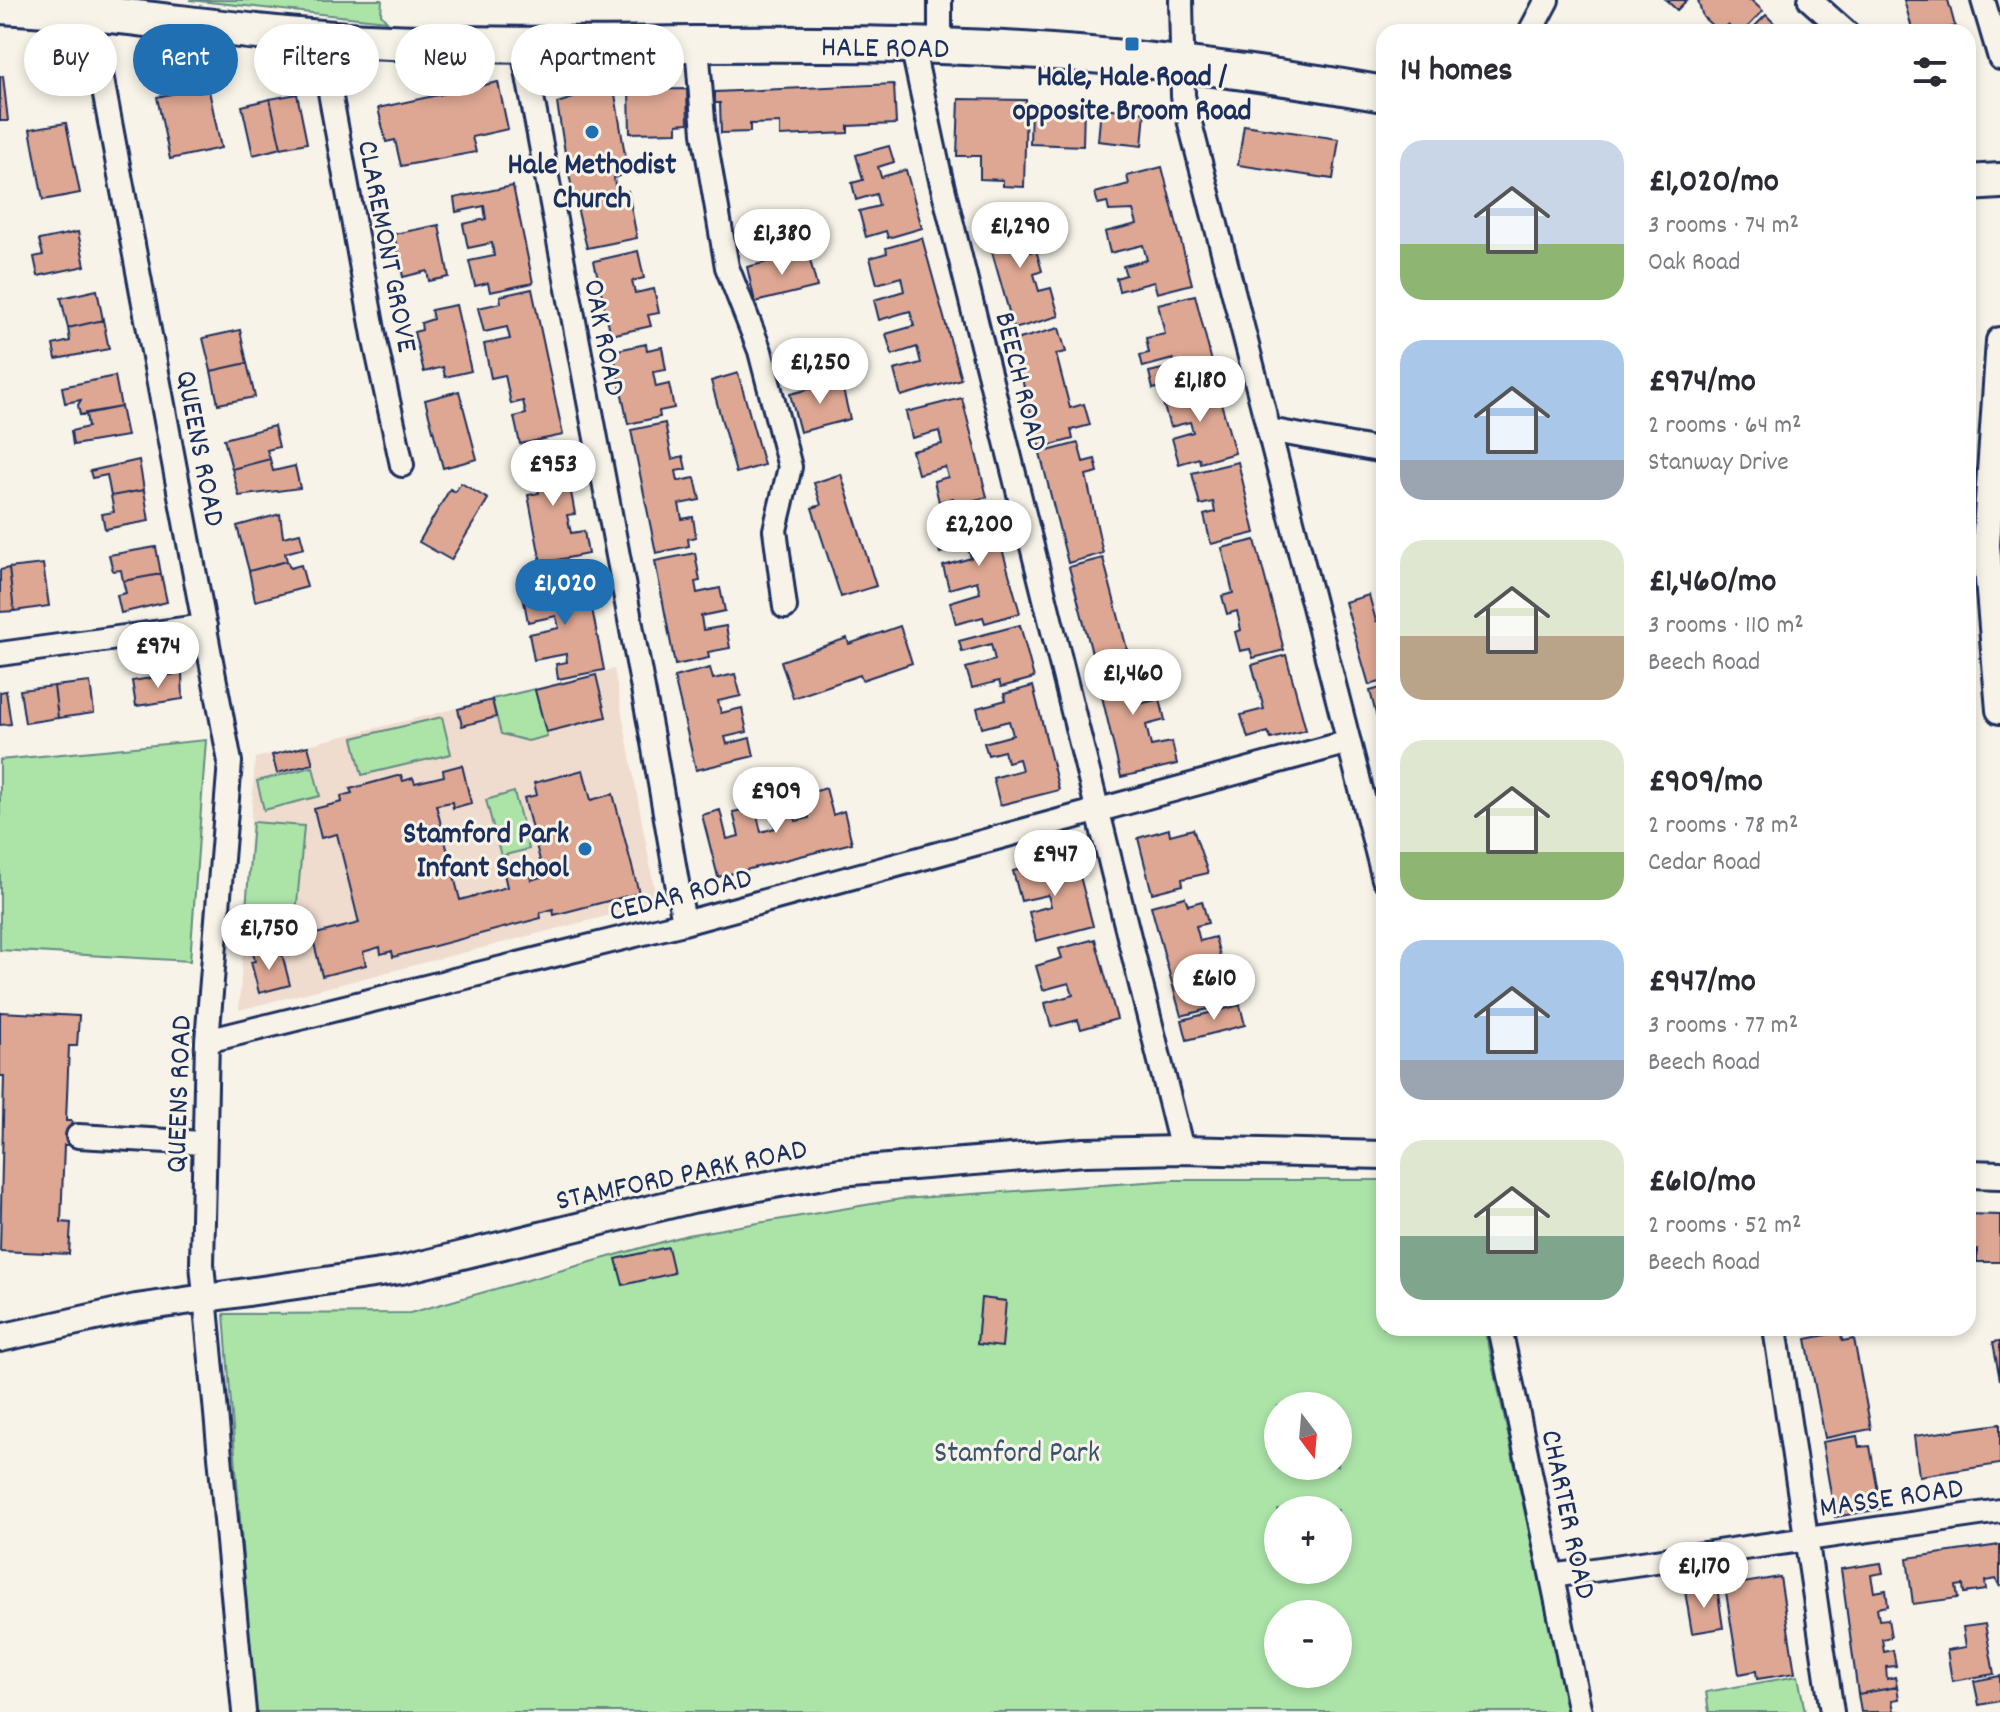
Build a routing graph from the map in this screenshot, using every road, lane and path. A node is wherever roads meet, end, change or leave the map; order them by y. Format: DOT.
graph roads {
  1 [pos="940,0"];
  2 [pos="1181,0"];
  3 [pos="1547,0"];
  4 [pos="1810,0"];
  5 [pos="1983,0"];
  6 [pos="0,6"];
  7 [pos="89,10"];
  8 [pos="1534,24"];
  9 [pos="1837,24"];
  10 [pos="254,29"];
  11 [pos="379,39"];
  12 [pos="511,44"];
  13 [pos="684,45"];
  14 [pos="697,45"];
  15 [pos="926,46"];
  16 [pos="2000,58"];
  17 [pos="1181,63"];
  18 [pos="1376,93"];
  19 [pos="331,96"];
  20 [pos="532,96"];
  21 [pos="2000,181"];
  22 [pos="1976,182"];
  23 [pos="2000,341"];
  24 [pos="1269,430"];
  25 [pos="1376,450"];
  26 [pos="402,465"];
  27 [pos="1995,498"];
  28 [pos="1978,564"];
  29 [pos="785,607"];
  30 [pos="205,626"];
  31 [pos="0,654"];
  32 [pos="2000,710"];
  33 [pos="1349,742"];
  34 [pos="1099,809"];
  35 [pos="1376,848"];
  36 [pos="684,923"];
  37 [pos="207,1041"];
  38 [pos="78,1136"];
  39 [pos="203,1143"];
  40 [pos="1182,1150"];
  41 [pos="1376,1155"];
  42 [pos="1976,1174"];
  43 [pos="2000,1175"];
  44 [pos="206,1298"];
  45 [pos="1502,1336"];
  46 [pos="1776,1336"];
  47 [pos="0,1338"];
  48 [pos="2000,1511"];
  49 [pos="1807,1538"];
  50 [pos="1552,1576"];
  51 [pos="244,1712"];
  52 [pos="1580,1712"];
  53 [pos="1832,1712"];
  1 -- 15 [label="street, BEECH ROAD"];
  2 -- 17 [label="street"];
  3 -- 8 [label="street"];
  4 -- 9 [label="street"];
  5 -- 16 [label="street"];
  6 -- 7 [label="main road, HALE ROAD"];
  7 -- 10 [label="main road, HALE ROAD"];
  7 -- 30 [label="street, QUEENS ROAD"];
  11 -- 12 [label="main road, HALE ROAD"];
  13 -- 14 [label="main road, HALE ROAD"];
  14 -- 15 [label="main road, HALE ROAD"];
  14 -- 29 [label="street"];
  15 -- 17 [label="main road, HALE ROAD"];
  15 -- 34 [label="street, BEECH ROAD"];
  17 -- 18 [label="main road, HALE ROAD"];
  17 -- 24 [label="street"];
  19 -- 26 [label="street, CLAREMONT GROVE"];
  20 -- 36 [label="street, OAK ROAD"];
  21 -- 22 [label="main road"];
  23 -- 27 [label="street"];
  24 -- 25 [label="street"];
  24 -- 33 [label="street"];
  27 -- 28 [label="street"];
  28 -- 32 [label="street"];
  30 -- 31 [label="street"];
  30 -- 37 [label="street, QUEENS ROAD"];
  33 -- 34 [label="street, CEDAR ROAD"];
  33 -- 35 [label="street"];
  34 -- 36 [label="street, CEDAR ROAD"];
  34 -- 40 [label="street, BEECH ROAD"];
  36 -- 37 [label="street, CEDAR ROAD"];
  37 -- 39 [label="street, QUEENS ROAD"];
  38 -- 39 [label="street"];
  39 -- 44 [label="street, QUEENS ROAD"];
  40 -- 41 [label="street, STAMFORD PARK ROAD"];
  40 -- 44 [label="street, STAMFORD PARK ROAD"];
  42 -- 43 [label="street"];
  44 -- 47 [label="street, STAMFORD PARK ROAD"];
  44 -- 51 [label="street, QUEENS ROAD"];
  45 -- 50 [label="street, CHARTER ROAD"];
  46 -- 49 [label="street"];
  48 -- 49 [label="street, MASSE ROAD"];
  49 -- 50 [label="street, MASSE ROAD"];
  49 -- 53 [label="street"];
  50 -- 52 [label="street, CHARTER ROAD"];
}
